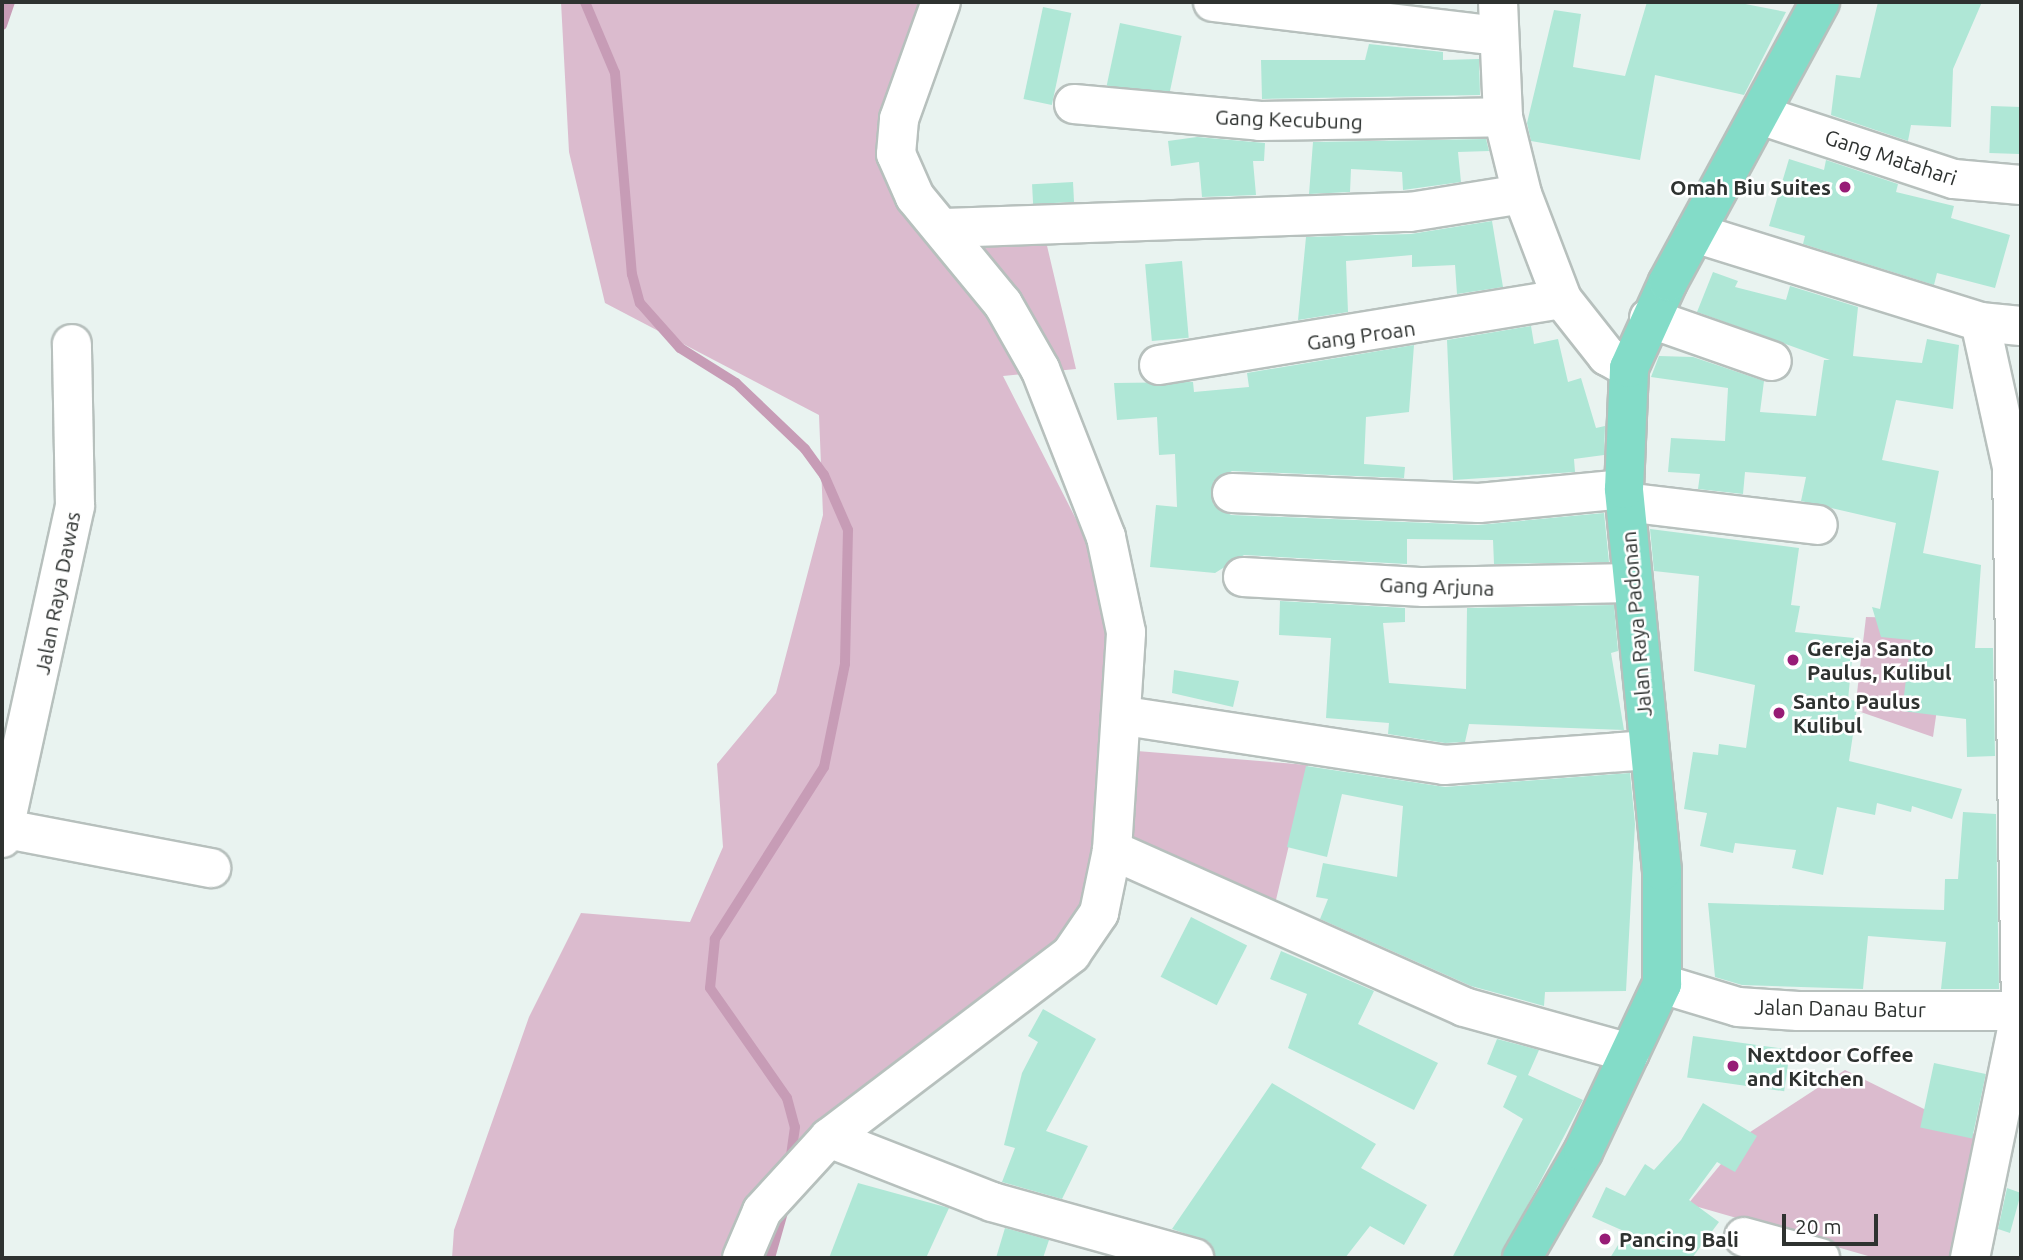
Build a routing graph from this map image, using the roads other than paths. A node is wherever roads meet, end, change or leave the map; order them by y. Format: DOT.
graph roads {
  1 [pos="941,2"];
  2 [pos="1213,2"];
  3 [pos="1820,2"];
  4 [pos="1497,19"];
  5 [pos="1074,104"];
  6 [pos="1763,116"];
  7 [pos="1503,117"];
  8 [pos="2021,185"];
  9 [pos="1522,194"];
  10 [pos="945,228"];
  11 [pos="1695,233"];
  12 [pos="1562,299"];
  13 [pos="1649,318"];
  14 [pos="1980,322"];
  15 [pos="2021,326"];
  16 [pos="72,344"];
  17 [pos="1772,361"];
  18 [pos="1159,365"];
  19 [pos="1629,368"];
  20 [pos="2017,466"];
  21 [pos="1232,493"];
  22 [pos="1625,495"];
  23 [pos="1818,525"];
  24 [pos="2017,565"];
  25 [pos="1243,577"];
  26 [pos="1632,583"];
  27 [pos="1125,716"];
  28 [pos="1648,750"];
  29 [pos="2021,771"];
  30 [pos="4,834"];
  31 [pos="1112,850"];
  32 [pos="211,868"];
  33 [pos="1662,984"];
  34 [pos="2021,1011"];
  35 [pos="1630,1053"];
  36 [pos="829,1138"];
  37 [pos="2008,1150"];
  38 [pos="1744,1237"];
  39 [pos="742,1258"];
  40 [pos="1194,1258"];
  41 [pos="1522,1258"];
  42 [pos="1820,1258"];
  43 [pos="1970,1258"];
  1 -- 10 [label="street"];
  2 -- 4 [label="street"];
  3 -- 6 [label="main road, Jalan Raya Padonan"];
  4 -- 7 [label="street"];
  5 -- 7 [label="street, Gang Kecubung"];
  6 -- 8 [label="street, Gang Matahari"];
  6 -- 11 [label="main road, Jalan Raya Padonan"];
  7 -- 9 [label="street"];
  9 -- 10 [label="street"];
  9 -- 12 [label="street"];
  10 -- 27 [label="street"];
  11 -- 13 [label="main road, Jalan Raya Padonan"];
  11 -- 14 [label="street"];
  12 -- 18 [label="street, Gang Proan"];
  12 -- 19 [label="street"];
  13 -- 17 [label="street"];
  13 -- 19 [label="main road, Jalan Raya Padonan"];
  14 -- 15 [label="street"];
  14 -- 20 [label="street"];
  16 -- 30 [label="street, Jalan Raya Dawas"];
  19 -- 22 [label="main road, Jalan Raya Padonan"];
  20 -- 24 [label="street"];
  21 -- 22 [label="street"];
  22 -- 23 [label="street"];
  22 -- 26 [label="main road, Jalan Raya Padonan"];
  24 -- 29 [label="street"];
  25 -- 26 [label="street, Gang Arjuna"];
  26 -- 28 [label="main road, Jalan Raya Padonan"];
  27 -- 28 [label="street"];
  27 -- 31 [label="street"];
  28 -- 33 [label="main road, Jalan Raya Padonan"];
  29 -- 34 [label="street"];
  30 -- 32 [label="street"];
  31 -- 35 [label="street"];
  31 -- 36 [label="street"];
  33 -- 34 [label="street, Jalan Danau Batur"];
  33 -- 35 [label="main road, Jalan Raya Padonan"];
  34 -- 37 [label="street"];
  35 -- 41 [label="main road, Jalan Raya Padonan"];
  36 -- 39 [label="street"];
  36 -- 40 [label="street"];
  37 -- 43 [label="street"];
  38 -- 42 [label="street"];
}
